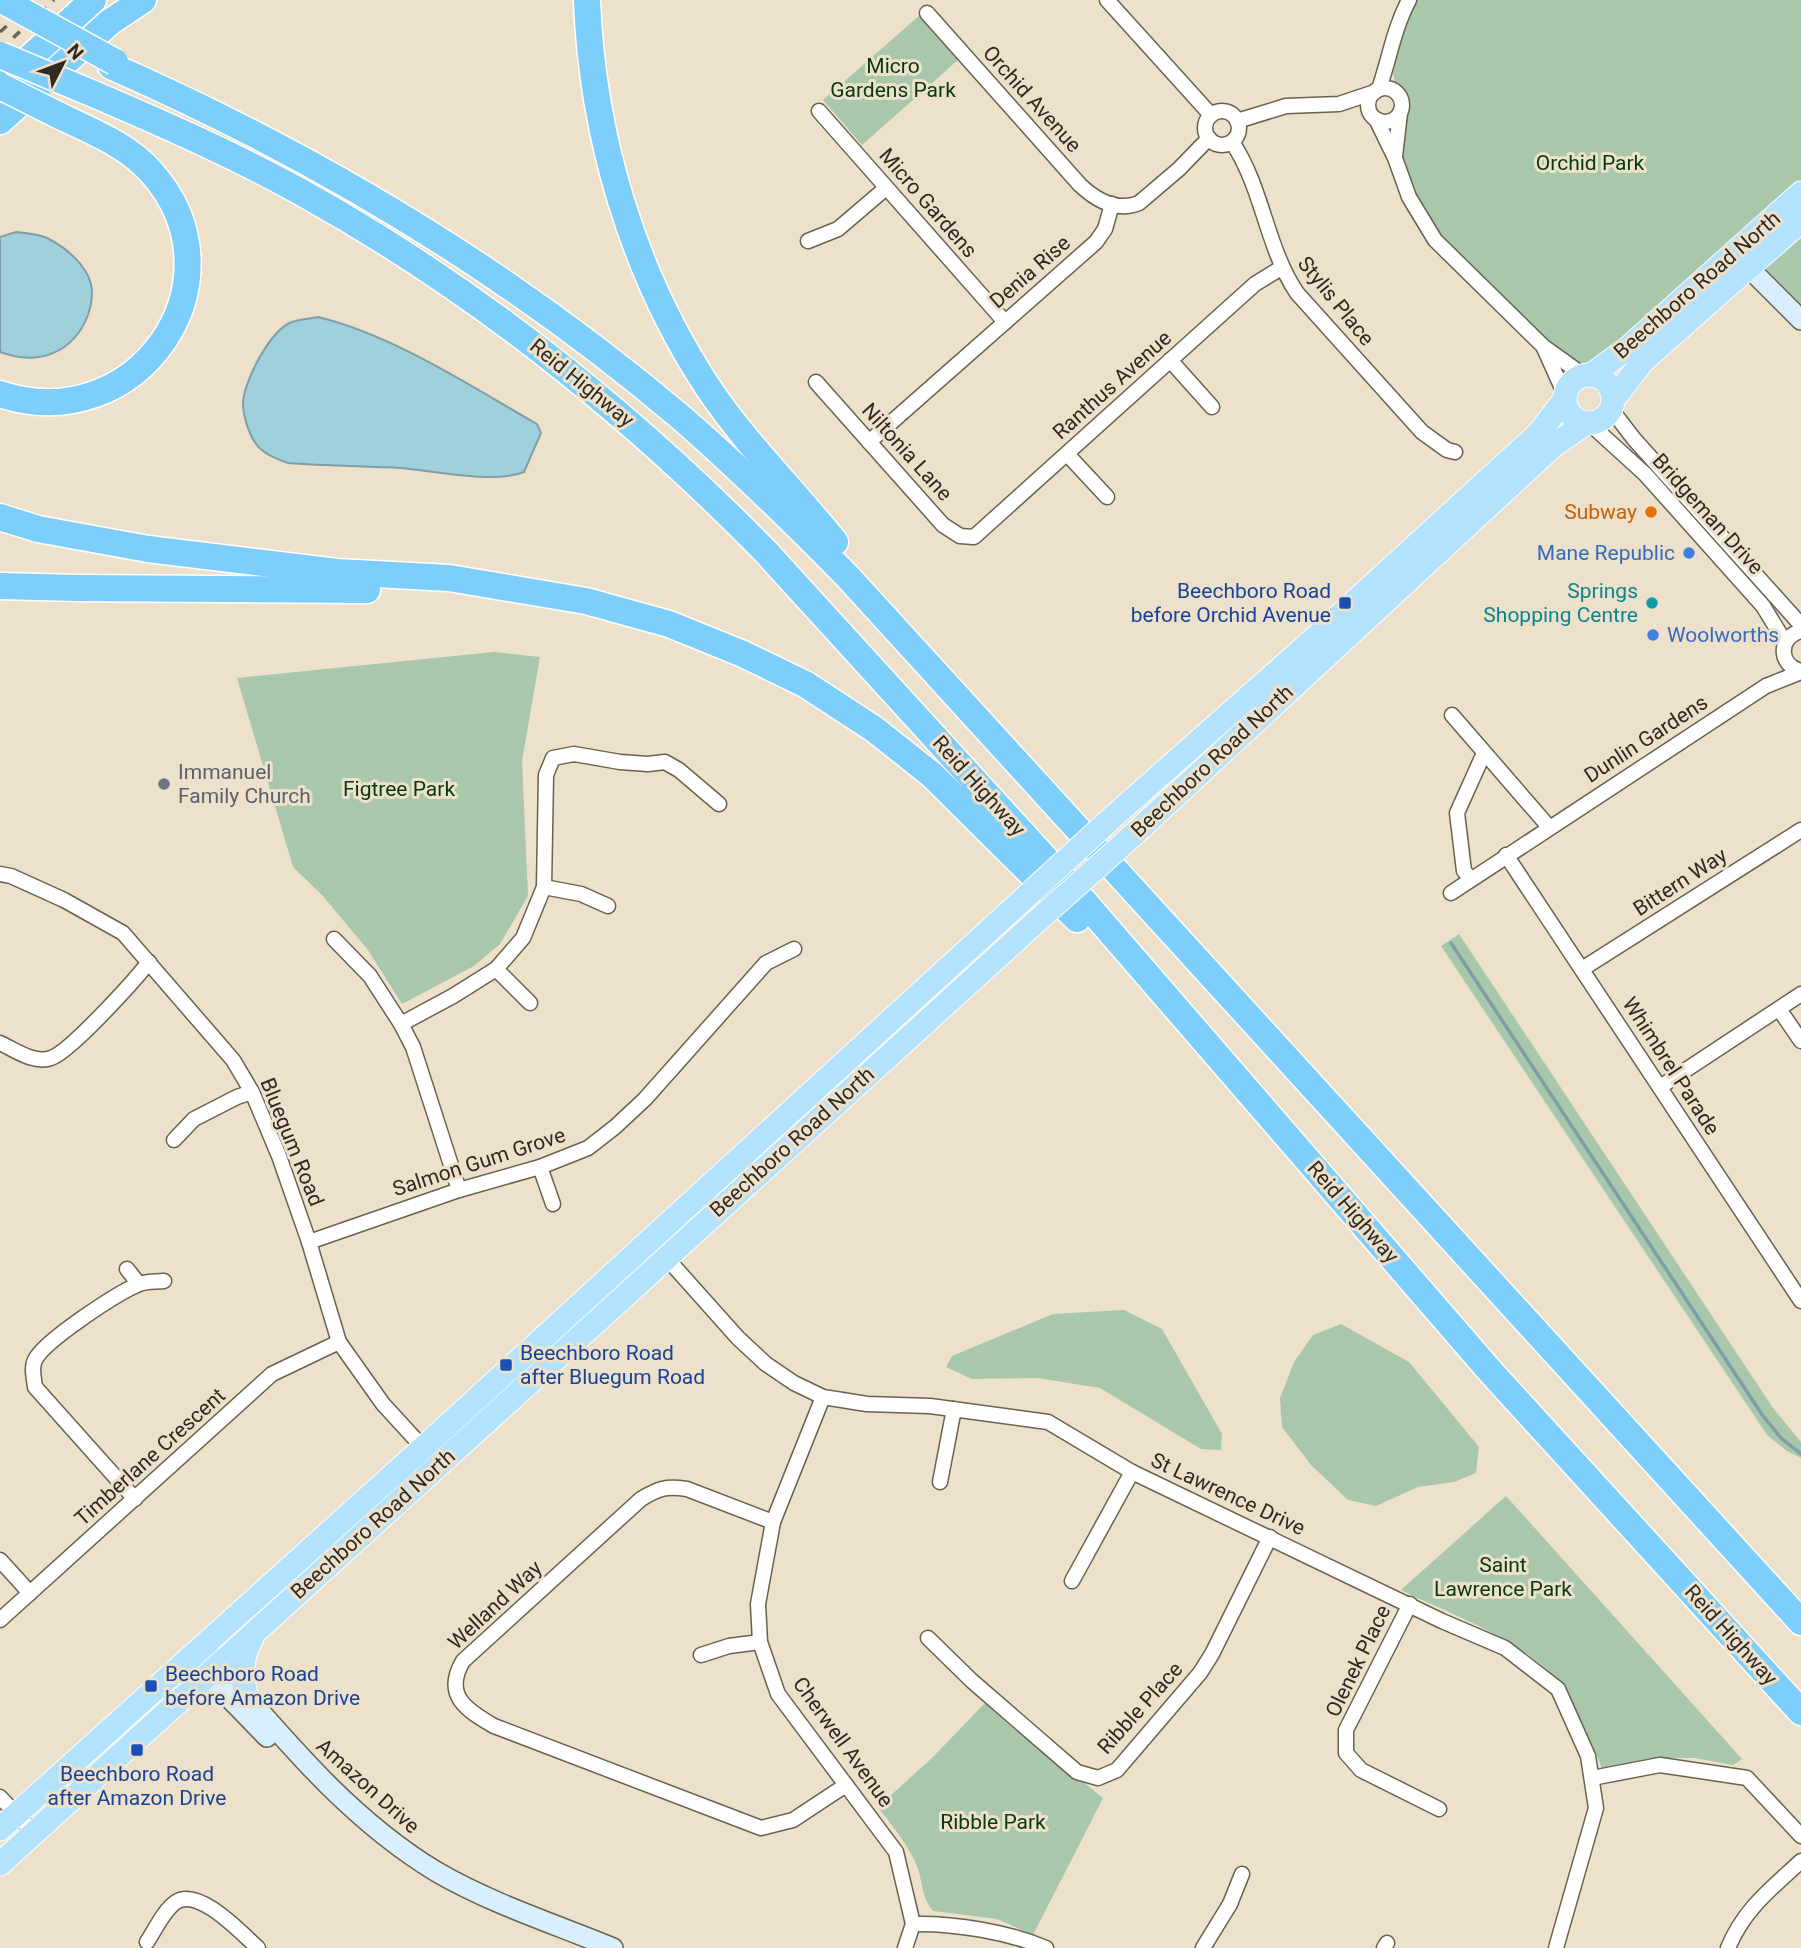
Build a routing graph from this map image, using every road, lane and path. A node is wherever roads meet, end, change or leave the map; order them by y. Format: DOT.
graph roads {
  1 [pos="2,0"];
  2 [pos="93,0"];
  3 [pos="143,0"];
  4 [pos="587,0"];
  5 [pos="1107,0"];
  6 [pos="1409,0"];
  7 [pos="927,13"];
  8 [pos="0,20"];
  9 [pos="0,55"];
  10 [pos="1390,57"];
  11 [pos="113,64"];
  12 [pos="0,85"];
  13 [pos="1377,91"];
  14 [pos="1397,93"];
  15 [pos="1339,104"];
  16 [pos="819,111"];
  17 [pos="1400,113"];
  18 [pos="1211,115"];
  19 [pos="1374,117"];
  20 [pos="0,121"];
  21 [pos="1237,121"];
  22 [pos="1209,138"];
  23 [pos="1232,142"];
  24 [pos="1395,158"];
  25 [pos="886,188"];
  26 [pos="1801,193"];
  27 [pos="1112,204"];
  28 [pos="1801,220"];
  29 [pos="808,241"];
  30 [pos="1741,260"];
  31 [pos="1281,268"];
  32 [pos="1801,320"];
  33 [pos="1005,322"];
  34 [pos="1544,347"];
  35 [pos="1170,360"];
  36 [pos="1587,375"];
  37 [pos="816,382"];
  38 [pos="0,394"];
  39 [pos="1565,397"];
  40 [pos="1612,404"];
  41 [pos="1212,407"];
  42 [pos="1588,423"];
  43 [pos="869,442"];
  44 [pos="1639,444"];
  45 [pos="1455,452"];
  46 [pos="1067,454"];
  47 [pos="1645,474"];
  48 [pos="1107,497"];
  49 [pos="0,517"];
  50 [pos="974,537"];
  51 [pos="0,586"];
  52 [pos="519,591"];
  53 [pos="1801,625"];
  54 [pos="1801,631"];
  55 [pos="1784,648"];
  56 [pos="1801,672"];
  57 [pos="1766,686"];
  58 [pos="1452,715"];
  59 [pos="1484,753"];
  60 [pos="1016,764"];
  61 [pos="719,804"];
  62 [pos="1549,827"];
  63 [pos="1801,830"];
  64 [pos="1506,855"];
  65 [pos="0,874"];
  66 [pos="1471,879"];
  67 [pos="544,887"];
  68 [pos="1451,892"];
  69 [pos="607,906"];
  70 [pos="334,939"];
  71 [pos="794,949"];
  72 [pos="149,962"];
  73 [pos="496,969"];
  74 [pos="1582,969"];
  75 [pos="1801,994"];
  76 [pos="530,1003"];
  77 [pos="1779,1009"];
  78 [pos="401,1024"];
  79 [pos="1801,1041"];
  80 [pos="0,1042"];
  81 [pos="1660,1087"];
  82 [pos="252,1092"];
  83 [pos="174,1140"];
  84 [pos="540,1167"];
  85 [pos="460,1190"];
  86 [pos="553,1204"];
  87 [pos="309,1242"];
  88 [pos="658,1249"];
  89 [pos="1402,1268"];
  90 [pos="127,1269"];
  91 [pos="164,1281"];
  92 [pos="138,1283"];
  93 [pos="1801,1301"];
  94 [pos="339,1342"];
  95 [pos="823,1397"];
  96 [pos="954,1409"];
  97 [pos="431,1456"];
  98 [pos="1132,1472"];
  99 [pos="940,1482"];
  100 [pos="135,1499"];
  101 [pos="773,1522"];
  102 [pos="1270,1537"];
  103 [pos="0,1560"];
  104 [pos="1072,1581"];
  105 [pos="30,1593"];
  106 [pos="1410,1604"];
  107 [pos="0,1620"];
  108 [pos="1801,1622"];
  109 [pos="255,1632"];
  110 [pos="928,1638"];
  111 [pos="760,1642"];
  112 [pos="197,1651"];
  113 [pos="701,1655"];
  114 [pos="213,1670"];
  115 [pos="246,1695"];
  116 [pos="1801,1712"];
  117 [pos="1592,1778"];
  118 [pos="846,1785"];
  119 [pos="1439,1809"];
  120 [pos="5,1813"];
  121 [pos="34,1833"];
  122 [pos="1801,1836"];
  123 [pos="1801,1861"];
  124 [pos="0,1864"];
  125 [pos="1242,1874"];
  126 [pos="913,1924"];
  127 [pos="147,1942"];
  128 [pos="610,1947"];
  129 [pos="258,1948"];
  130 [pos="581,1948"];
  131 [pos="905,1948"];
  132 [pos="1046,1948"];
  133 [pos="1203,1948"];
  134 [pos="1556,1948"];
  135 [pos="1728,1948"];
  1 -- 11 [label="highway, bridge"];
  2 -- 12 [label="highway"];
  3 -- 20 [label="highway"];
  4 -- 60 [label="highway"];
  5 -- 18 [label="street"];
  6 -- 10 [label="street"];
  7 -- 27 [label="street, Orchid Avenue"];
  8 -- 11 [label="highway"];
  9 -- 89 [label="highway, Reid Highway, bridge"];
  10 -- 13 [label="street"];
  10 -- 14 [label="street"];
  11 -- 60 [label="highway, Reid Highway"];
  12 -- 38 [label="highway, bridge"];
  13 -- 14 [label="street"];
  13 -- 15 [label="street"];
  13 -- 19 [label="street"];
  14 -- 17 [label="street"];
  15 -- 19 [label="street"];
  15 -- 21 [label="street"];
  16 -- 25 [label="street, Micro Gardens"];
  17 -- 19 [label="street"];
  17 -- 24 [label="street"];
  18 -- 21 [label="street"];
  18 -- 22 [label="street"];
  19 -- 24 [label="street"];
  21 -- 23 [label="street"];
  22 -- 23 [label="street"];
  22 -- 27 [label="street"];
  23 -- 31 [label="street, Stylis Place"];
  24 -- 34 [label="street"];
  25 -- 29 [label="street"];
  25 -- 33 [label="street, Micro Gardens"];
  26 -- 30 [label="main road, Beechboro Road North"];
  27 -- 33 [label="street, Denia Rise"];
  28 -- 30 [label="main road, Beechboro Road North"];
  30 -- 32 [label="street"];
  30 -- 36 [label="main road, Beechboro Road North"];
  30 -- 40 [label="main road, Beechboro Road North"];
  31 -- 35 [label="street, Ranthus Avenue"];
  31 -- 45 [label="street, Stylis Place"];
  33 -- 43 [label="street, Denia Rise"];
  34 -- 36 [label="street"];
  34 -- 39 [label="street"];
  35 -- 41 [label="street"];
  35 -- 46 [label="street, Ranthus Avenue"];
  36 -- 39 [label="main road"];
  36 -- 40 [label="main road"];
  37 -- 43 [label="street, Niltonia Lane"];
  39 -- 42 [label="main road"];
  39 -- 88 [label="main road, Beechboro Road North, bridge"];
  40 -- 42 [label="main road"];
  40 -- 44 [label="street, Bridgeman Drive"];
  42 -- 47 [label="street, Bridgeman Drive"];
  42 -- 88 [label="main road, Beechboro Road North, bridge"];
  43 -- 50 [label="street, Niltonia Lane"];
  44 -- 47 [label="street"];
  44 -- 53 [label="street, Bridgeman Drive"];
  46 -- 48 [label="street"];
  46 -- 50 [label="street, Ranthus Avenue"];
  47 -- 55 [label="street, Bridgeman Drive"];
  49 -- 52 [label="highway"];
  51 -- 52 [label="highway"];
  52 -- 89 [label="highway"];
  54 -- 55 [label="street"];
  55 -- 56 [label="street, Bridgeman Drive"];
  55 -- 57 [label="street, Dunlin Gardens"];
  56 -- 57 [label="street, Dunlin Gardens"];
  57 -- 62 [label="street, Dunlin Gardens"];
  58 -- 59 [label="street"];
  59 -- 62 [label="street"];
  59 -- 66 [label="street"];
  60 -- 108 [label="highway, Reid Highway"];
  61 -- 67 [label="street"];
  62 -- 64 [label="street, Dunlin Gardens"];
  63 -- 74 [label="street, Bittern Way"];
  64 -- 66 [label="street, Dunlin Gardens"];
  64 -- 74 [label="street, Whimbrel Parade"];
  65 -- 72 [label="street, Bluegum Road"];
  66 -- 68 [label="street, Dunlin Gardens"];
  67 -- 69 [label="street"];
  67 -- 73 [label="street"];
  70 -- 78 [label="street"];
  71 -- 84 [label="street, Salmon Gum Grove"];
  72 -- 80 [label="street"];
  72 -- 82 [label="street, Bluegum Road"];
  73 -- 76 [label="street"];
  73 -- 78 [label="street"];
  74 -- 81 [label="street, Whimbrel Parade"];
  75 -- 77 [label="street"];
  77 -- 79 [label="street"];
  77 -- 81 [label="street"];
  78 -- 85 [label="street"];
  81 -- 93 [label="street, Whimbrel Parade"];
  82 -- 83 [label="street"];
  82 -- 87 [label="street, Bluegum Road"];
  84 -- 85 [label="street, Salmon Gum Grove"];
  84 -- 86 [label="street"];
  85 -- 87 [label="street, Salmon Gum Grove"];
  87 -- 94 [label="street, Bluegum Road"];
  88 -- 95 [label="street, St Lawrence Drive"];
  88 -- 97 [label="main road, Beechboro Road North"];
  89 -- 116 [label="highway, Reid Highway"];
  90 -- 92 [label="street"];
  91 -- 92 [label="street"];
  92 -- 100 [label="street"];
  94 -- 97 [label="street, Bluegum Road"];
  94 -- 100 [label="street, Timberlane Crescent"];
  95 -- 96 [label="street, St Lawrence Drive"];
  95 -- 101 [label="street, Cherwell Avenue"];
  96 -- 98 [label="street, St Lawrence Drive"];
  96 -- 99 [label="street"];
  97 -- 109 [label="main road, Beechboro Road North"];
  97 -- 112 [label="main road, Beechboro Road North"];
  98 -- 102 [label="street, St Lawrence Drive"];
  98 -- 104 [label="street"];
  100 -- 105 [label="street, Timberlane Crescent"];
  101 -- 111 [label="street, Cherwell Avenue"];
  101 -- 118 [label="street, Welland Way"];
  102 -- 106 [label="street, St Lawrence Drive"];
  102 -- 110 [label="street, Ribble Place"];
  103 -- 105 [label="street"];
  105 -- 107 [label="street, Timberlane Crescent"];
  106 -- 117 [label="street, St Lawrence Drive"];
  106 -- 119 [label="street, Olenek Place"];
  109 -- 114 [label="main road, Beechboro Road North"];
  109 -- 115 [label="main road"];
  111 -- 113 [label="street"];
  111 -- 118 [label="street, Cherwell Avenue"];
  112 -- 114 [label="street, Amazon Drive"];
  112 -- 120 [label="main road, Beechboro Road North"];
  114 -- 115 [label="street, Amazon Drive"];
  114 -- 121 [label="main road, Beechboro Road North"];
  114 -- 130 [label="street, Amazon Drive"];
  115 -- 128 [label="street, Amazon Drive"];
  117 -- 122 [label="street"];
  117 -- 134 [label="street, St Lawrence Drive"];
  118 -- 126 [label="street, Cherwell Avenue"];
  120 -- 121 [label="street"];
  121 -- 124 [label="main road, Beechboro Road North"];
  123 -- 135 [label="street"];
  125 -- 133 [label="street"];
  126 -- 131 [label="street"];
  126 -- 132 [label="street"];
  127 -- 129 [label="street"];
}
